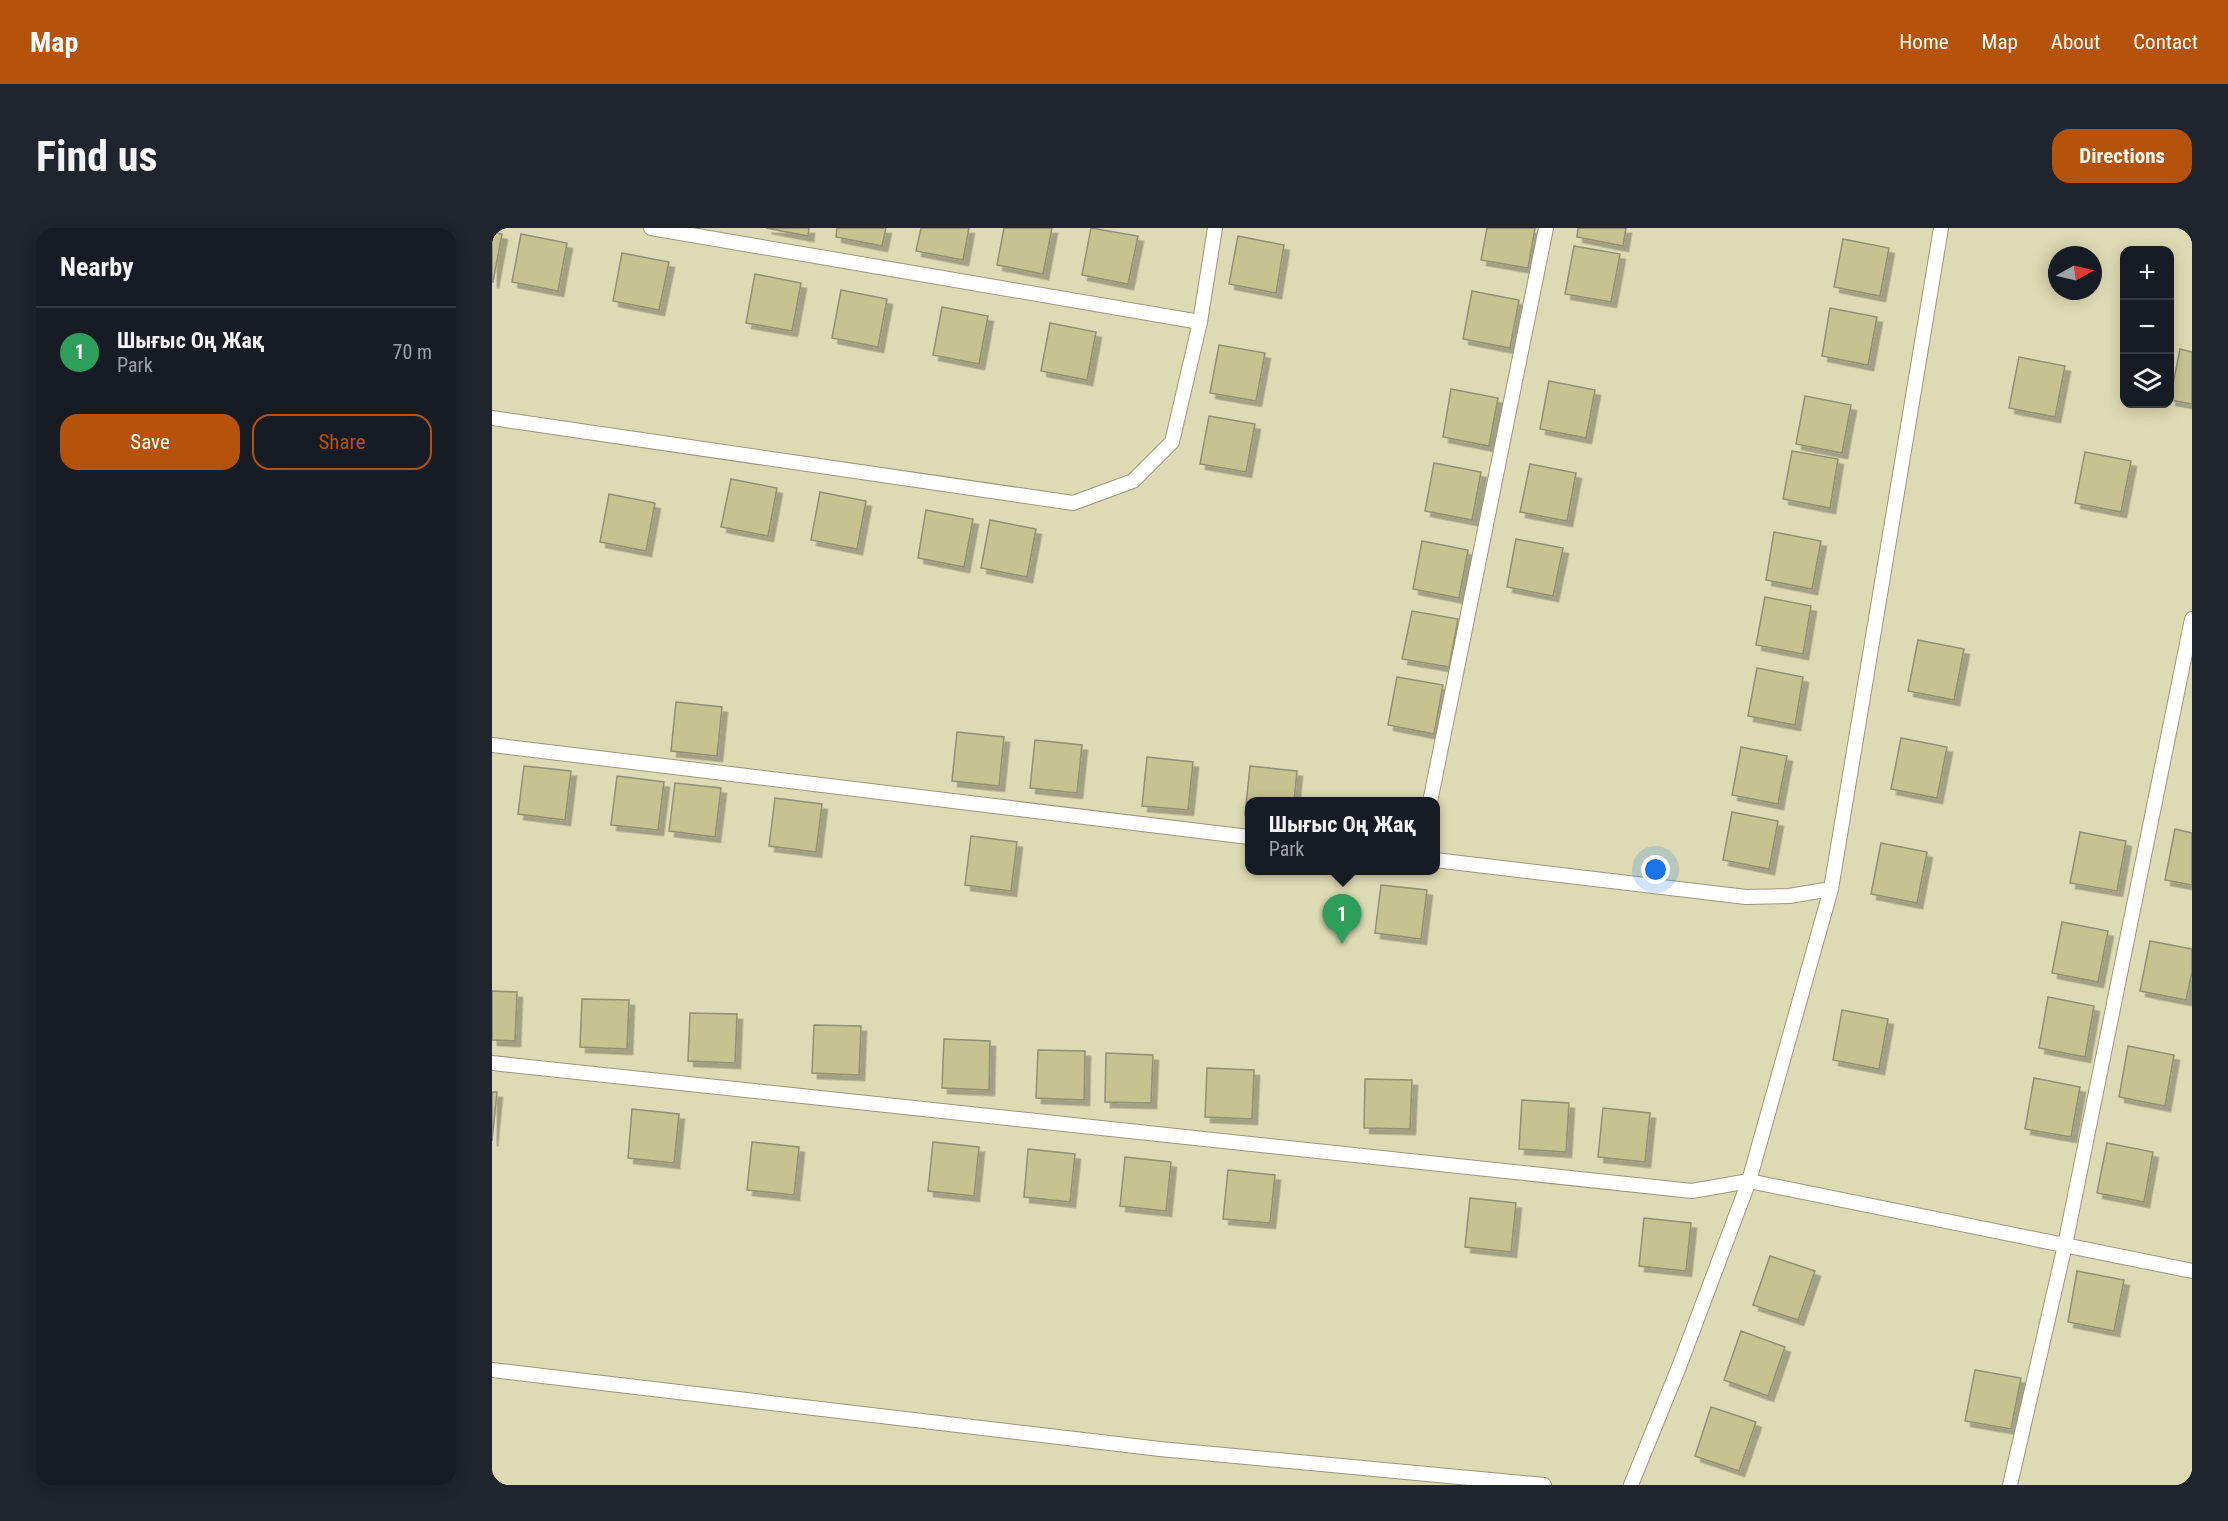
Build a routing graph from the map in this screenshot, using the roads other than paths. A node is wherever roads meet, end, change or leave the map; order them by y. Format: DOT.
graph roads {
  1 [pos="651,228"];
  2 [pos="1215,228"];
  3 [pos="1546,228"];
  4 [pos="1941,228"];
  5 [pos="1200,322"];
  6 [pos="492,418"];
  7 [pos="2192,619"];
  8 [pos="492,745"];
  9 [pos="1432,797"];
  10 [pos="1245,837"];
  11 [pos="1440,861"];
  12 [pos="1831,889"];
  13 [pos="492,1063"];
  14 [pos="1749,1181"];
  15 [pos="2065,1245"];
  16 [pos="2192,1271"];
  17 [pos="492,1370"];
  18 [pos="1544,1485"];
  19 [pos="1631,1485"];
  20 [pos="2010,1485"];
  1 -- 5 [label="lane"];
  2 -- 5 [label="lane"];
  3 -- 9 [label="lane"];
  4 -- 12 [label="lane"];
  5 -- 6 [label="lane"];
  7 -- 15 [label="lane"];
  8 -- 10 [label="lane"];
  11 -- 12 [label="lane"];
  12 -- 14 [label="lane"];
  13 -- 14 [label="lane"];
  14 -- 15 [label="lane"];
  14 -- 19 [label="lane"];
  15 -- 16 [label="lane"];
  15 -- 20 [label="lane"];
  17 -- 18 [label="lane"];
}
